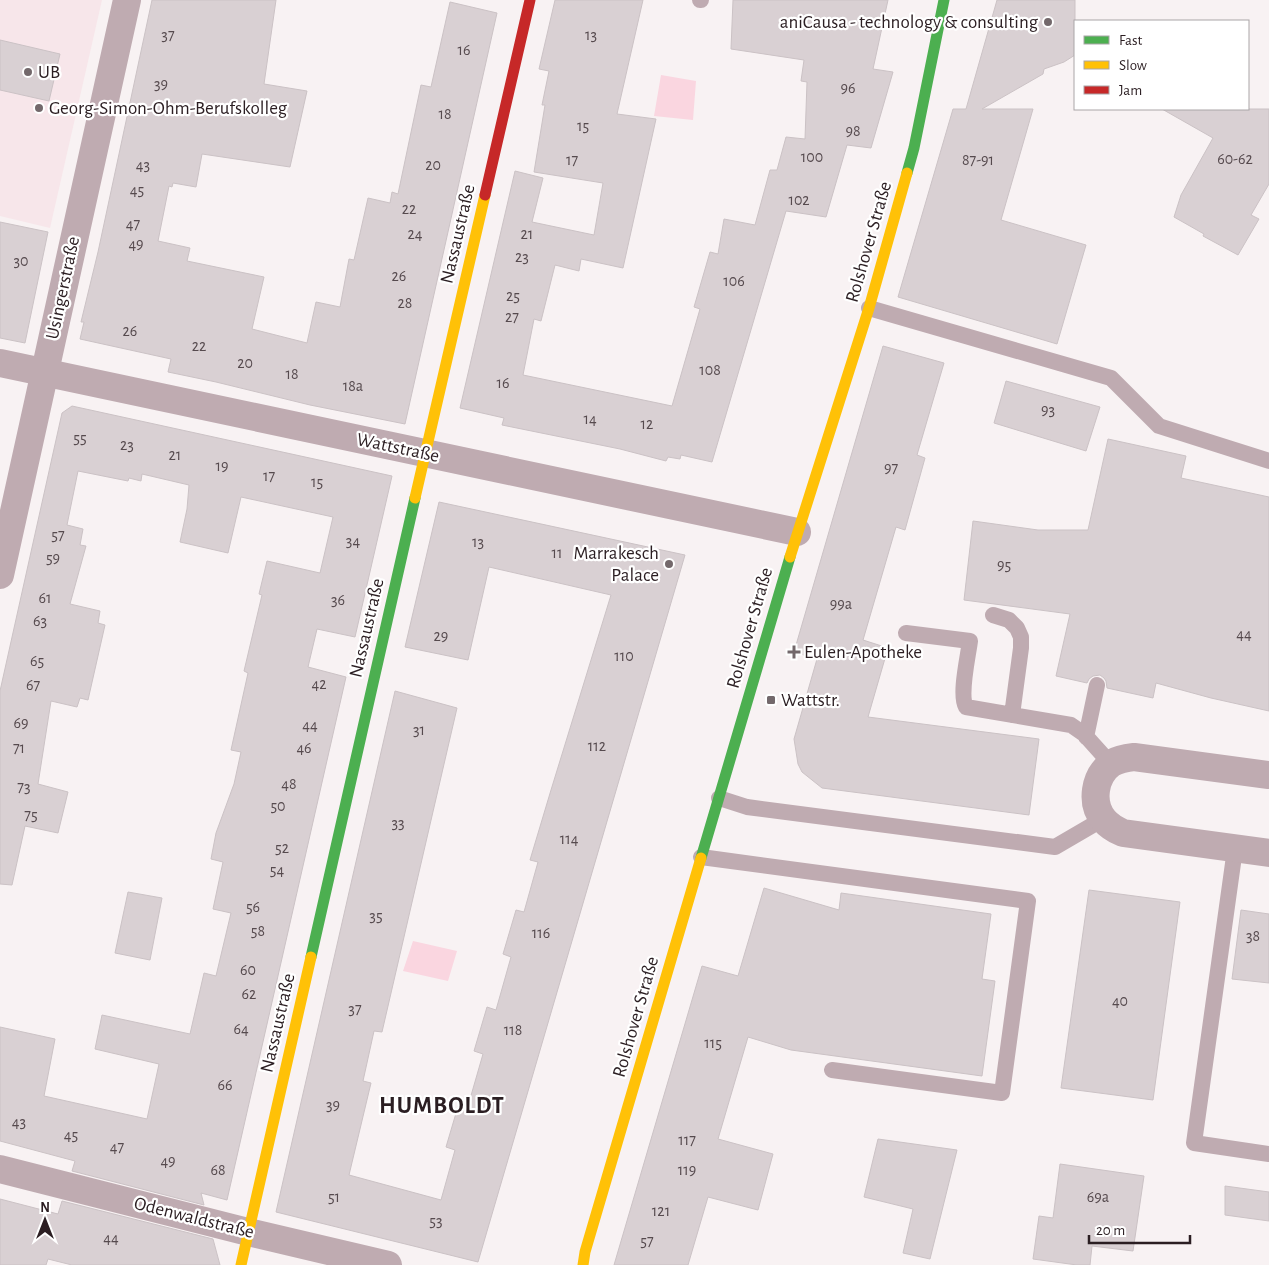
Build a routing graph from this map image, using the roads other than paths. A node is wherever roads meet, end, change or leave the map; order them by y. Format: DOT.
graph roads {
  1 [pos="127,0"];
  2 [pos="530,0"];
  3 [pos="944,0"];
  4 [pos="869,308"];
  5 [pos="0,363"];
  6 [pos="44,373"];
  7 [pos="425,454"];
  8 [pos="1269,461"];
  9 [pos="797,532"];
  10 [pos="0,575"];
  11 [pos="993,615"];
  12 [pos="906,633"];
  13 [pos="1097,685"];
  14 [pos="1012,715"];
  15 [pos="1086,737"];
  16 [pos="1111,764"];
  17 [pos="1269,775"];
  18 [pos="718,798"];
  19 [pos="1103,819"];
  20 [pos="1235,849"];
  21 [pos="1269,853"];
  22 [pos="701,856"];
  23 [pos="832,1070"];
  24 [pos="1269,1154"];
  25 [pos="0,1169"];
  26 [pos="248,1232"];
  27 [pos="241,1265"];
  28 [pos="388,1265"];
  29 [pos="583,1265"];
  1 -- 6 [label="street, Usingerstraße"];
  2 -- 7 [label="street, Nassaustraße"];
  3 -- 4 [label="street, Rolshover Straße"];
  4 -- 8 [label="lane"];
  4 -- 9 [label="street, Rolshover Straße"];
  5 -- 6 [label="street, Wattstraße"];
  6 -- 7 [label="street, Wattstraße"];
  6 -- 10 [label="street, Usingerstraße"];
  7 -- 9 [label="street, Wattstraße"];
  7 -- 26 [label="street, Nassaustraße"];
  9 -- 18 [label="street, Rolshover Straße"];
  11 -- 14 [label="lane"];
  12 -- 14 [label="lane"];
  13 -- 15 [label="lane"];
  14 -- 15 [label="lane"];
  15 -- 16 [label="lane"];
  16 -- 17 [label="street"];
  16 -- 19 [label="street"];
  18 -- 19 [label="lane"];
  18 -- 22 [label="street, Rolshover Straße"];
  19 -- 20 [label="street"];
  20 -- 21 [label="street"];
  20 -- 24 [label="lane"];
  22 -- 23 [label="lane"];
  22 -- 29 [label="street, Rolshover Straße"];
  25 -- 26 [label="street, Odenwaldstraße"];
  26 -- 27 [label="street, Nassaustraße"];
  26 -- 28 [label="street, Odenwaldstraße"];
}
